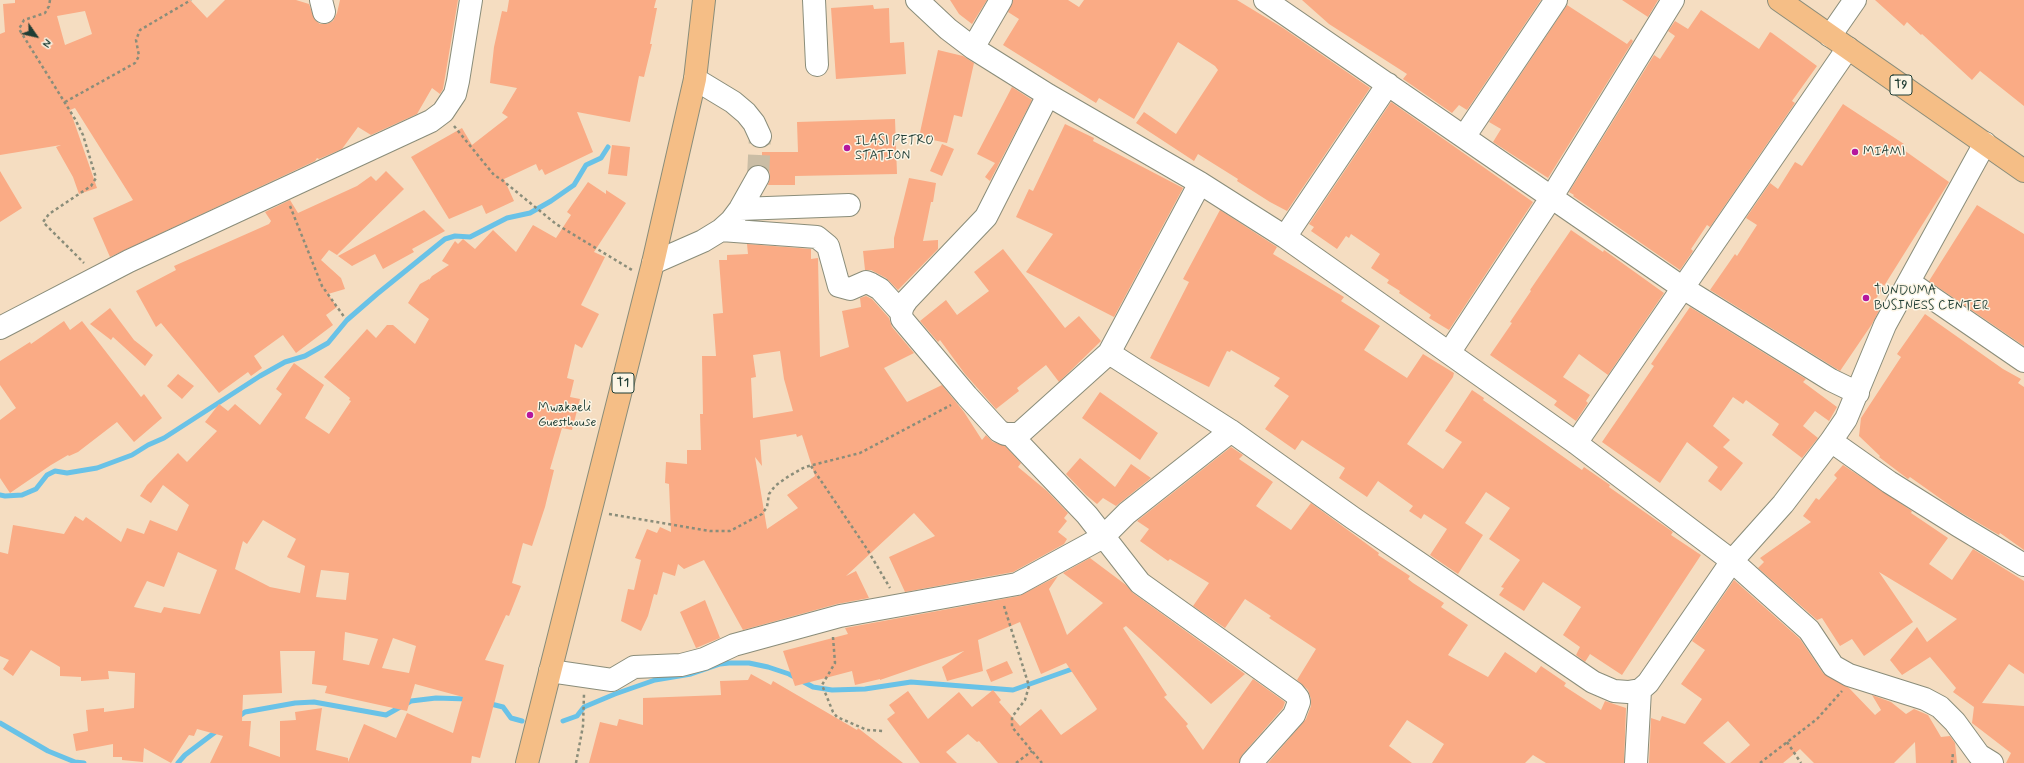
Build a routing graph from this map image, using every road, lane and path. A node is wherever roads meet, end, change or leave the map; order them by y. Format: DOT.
graph roads {
  1 [pos="50,0"];
  2 [pos="191,0"];
  3 [pos="471,0"];
  4 [pos="704,0"];
  5 [pos="814,0"];
  6 [pos="917,0"];
  7 [pos="1001,0"];
  8 [pos="1265,0"];
  9 [pos="1556,0"];
  10 [pos="1673,0"];
  11 [pos="1778,0"];
  12 [pos="1855,0"];
  13 [pos="1830,36"];
  14 [pos="973,48"];
  15 [pos="1848,48"];
  16 [pos="817,65"];
  17 [pos="694,79"];
  18 [pos="1388,84"];
  19 [pos="1048,95"];
  20 [pos="65,102"];
  21 [pos="443,112"];
  22 [pos="760,136"];
  23 [pos="1464,137"];
  24 [pos="1985,143"];
  25 [pos="2024,171"];
  26 [pos="758,176"];
  27 [pos="1200,183"];
  28 [pos="284,191"];
  29 [pos="1551,198"];
  30 [pos="849,205"];
  31 [pos="740,209"];
  32 [pos="721,230"];
  33 [pos="1285,237"];
  34 [pos="651,272"];
  35 [pos="99,277"];
  36 [pos="1909,282"];
  37 [pos="1683,288"];
  38 [pos="901,312"];
  39 [pos="345,318"];
  40 [pos="0,328"];
  41 [pos="1109,353"];
  42 [pos="1449,353"];
  43 [pos="2024,361"];
  44 [pos="1858,393"];
  45 [pos="967,396"];
  46 [pos="1231,431"];
  47 [pos="1011,435"];
  48 [pos="1832,441"];
  49 [pos="1576,443"];
  50 [pos="811,466"];
  51 [pos="591,511"];
  52 [pos="1104,537"];
  53 [pos="1732,561"];
  54 [pos="2024,565"];
  55 [pos="998,588"];
  56 [pos="900,606"];
  57 [pos="830,619"];
  58 [pos="550,671"];
  59 [pos="1849,675"];
  60 [pos="584,676"];
  61 [pos="1640,690"];
  62 [pos="884,731"];
  63 [pos="1787,742"];
  64 [pos="1032,751"];
  65 [pos="527,763"];
  66 [pos="576,763"];
  67 [pos="1016,763"];
  68 [pos="1042,763"];
  69 [pos="1250,763"];
  70 [pos="1636,763"];
  71 [pos="1760,763"];
  72 [pos="1801,763"];
  73 [pos="1992,763"];
  1 -- 20 [label="path"];
  2 -- 20 [label="path"];
  3 -- 21 [label="street"];
  4 -- 17 [label="highway, T1"];
  5 -- 16 [label="street"];
  6 -- 14 [label="street"];
  7 -- 14 [label="street"];
  8 -- 18 [label="street"];
  9 -- 23 [label="street"];
  10 -- 29 [label="street"];
  11 -- 13 [label="highway, T9"];
  12 -- 13 [label="street"];
  13 -- 15 [label="highway, T9"];
  14 -- 19 [label="street"];
  15 -- 24 [label="highway, T9"];
  15 -- 37 [label="street"];
  17 -- 22 [label="street"];
  17 -- 34 [label="highway, T1"];
  18 -- 23 [label="street"];
  18 -- 33 [label="street"];
  19 -- 27 [label="street"];
  19 -- 38 [label="street"];
  20 -- 35 [label="path"];
  21 -- 28 [label="street"];
  21 -- 34 [label="path"];
  23 -- 29 [label="street"];
  24 -- 25 [label="highway, T9"];
  24 -- 36 [label="street"];
  26 -- 31 [label="street"];
  27 -- 33 [label="street"];
  27 -- 41 [label="street"];
  28 -- 35 [label="street"];
  28 -- 39 [label="path"];
  29 -- 37 [label="street"];
  29 -- 42 [label="street"];
  30 -- 31 [label="street"];
  31 -- 32 [label="street"];
  32 -- 34 [label="street"];
  32 -- 38 [label="street"];
  33 -- 42 [label="street"];
  34 -- 51 [label="highway, T1"];
  35 -- 40 [label="street"];
  36 -- 43 [label="street"];
  36 -- 44 [label="street"];
  37 -- 44 [label="street"];
  37 -- 49 [label="street"];
  38 -- 45 [label="street"];
  41 -- 46 [label="street"];
  41 -- 47 [label="street"];
  42 -- 49 [label="street"];
  44 -- 48 [label="street"];
  45 -- 47 [label="street"];
  45 -- 50 [label="path"];
  46 -- 52 [label="street"];
  46 -- 61 [label="street"];
  47 -- 52 [label="street"];
  48 -- 53 [label="street"];
  48 -- 54 [label="street"];
  49 -- 53 [label="street"];
  50 -- 51 [label="path"];
  50 -- 56 [label="path"];
  51 -- 58 [label="highway, T1"];
  52 -- 55 [label="street"];
  52 -- 69 [label="street"];
  53 -- 59 [label="street"];
  53 -- 61 [label="street"];
  55 -- 56 [label="street"];
  55 -- 64 [label="path"];
  56 -- 57 [label="street"];
  57 -- 60 [label="street"];
  57 -- 62 [label="path"];
  58 -- 60 [label="street"];
  58 -- 65 [label="highway, T1"];
  59 -- 63 [label="path"];
  59 -- 73 [label="street"];
  60 -- 66 [label="path"];
  61 -- 70 [label="street"];
  63 -- 71 [label="path"];
  63 -- 72 [label="path"];
  64 -- 67 [label="path"];
  64 -- 68 [label="path"];
}
